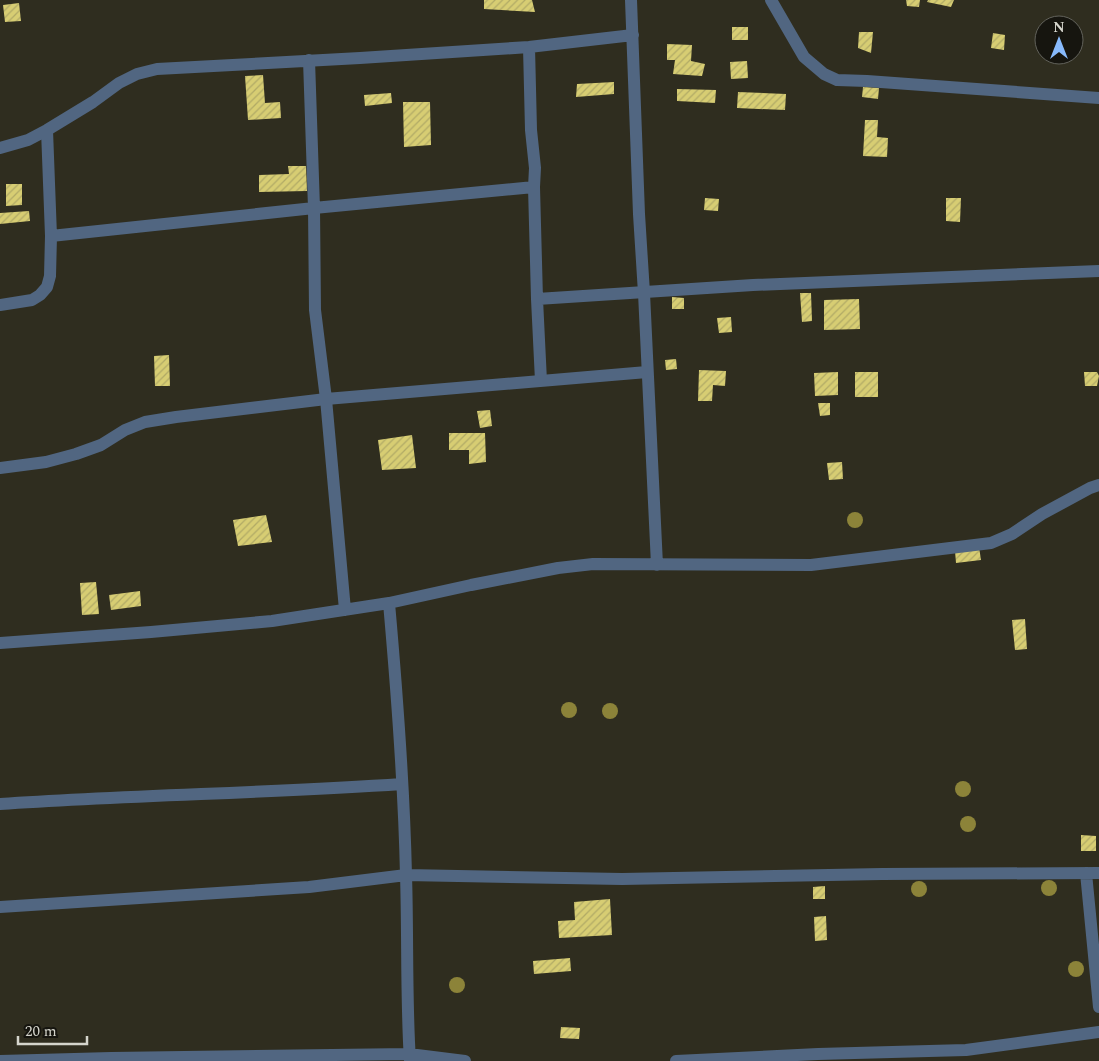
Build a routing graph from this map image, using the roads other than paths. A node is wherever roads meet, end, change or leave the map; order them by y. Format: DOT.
graph roads {
  1 [pos="631,0"];
  2 [pos="771,0"];
  3 [pos="633,35"];
  4 [pos="529,47"];
  5 [pos="309,60"];
  6 [pos="1099,98"];
  7 [pos="48,130"];
  8 [pos="0,148"];
  9 [pos="534,187"];
  10 [pos="314,208"];
  11 [pos="51,236"];
  12 [pos="1099,271"];
  13 [pos="644,293"];
  14 [pos="537,299"];
  15 [pos="0,305"];
  16 [pos="647,372"];
  17 [pos="541,381"];
  18 [pos="326,399"];
  19 [pos="0,468"];
  20 [pos="1099,485"];
  21 [pos="657,565"];
  22 [pos="389,603"];
  23 [pos="345,610"];
  24 [pos="0,643"];
  25 [pos="402,784"];
  26 [pos="0,804"];
  27 [pos="1086,873"];
  28 [pos="1099,873"];
  29 [pos="406,875"];
  30 [pos="0,907"];
  31 [pos="1099,1007"];
  32 [pos="1099,1032"];
  33 [pos="410,1057"];
  34 [pos="0,1061"];
  35 [pos="464,1061"];
  36 [pos="676,1061"];
  1 -- 3 [label="street"];
  2 -- 6 [label="street"];
  3 -- 4 [label="street"];
  3 -- 13 [label="street"];
  4 -- 5 [label="street"];
  4 -- 9 [label="street"];
  5 -- 7 [label="street"];
  5 -- 10 [label="street"];
  7 -- 8 [label="street"];
  7 -- 11 [label="street"];
  9 -- 10 [label="street"];
  9 -- 14 [label="street"];
  10 -- 11 [label="street"];
  10 -- 18 [label="street"];
  11 -- 15 [label="street"];
  12 -- 13 [label="street"];
  13 -- 14 [label="street"];
  13 -- 16 [label="street"];
  14 -- 17 [label="street"];
  16 -- 17 [label="street"];
  16 -- 21 [label="street"];
  17 -- 18 [label="street"];
  18 -- 19 [label="street"];
  18 -- 23 [label="street"];
  20 -- 21 [label="street"];
  21 -- 22 [label="street"];
  22 -- 23 [label="street"];
  22 -- 25 [label="street"];
  23 -- 24 [label="street"];
  25 -- 26 [label="street"];
  25 -- 29 [label="street"];
  27 -- 28 [label="street"];
  27 -- 29 [label="street"];
  27 -- 31 [label="street"];
  29 -- 30 [label="street"];
  29 -- 33 [label="street"];
  32 -- 36 [label="street"];
  33 -- 34 [label="street"];
  33 -- 35 [label="street"];
}
